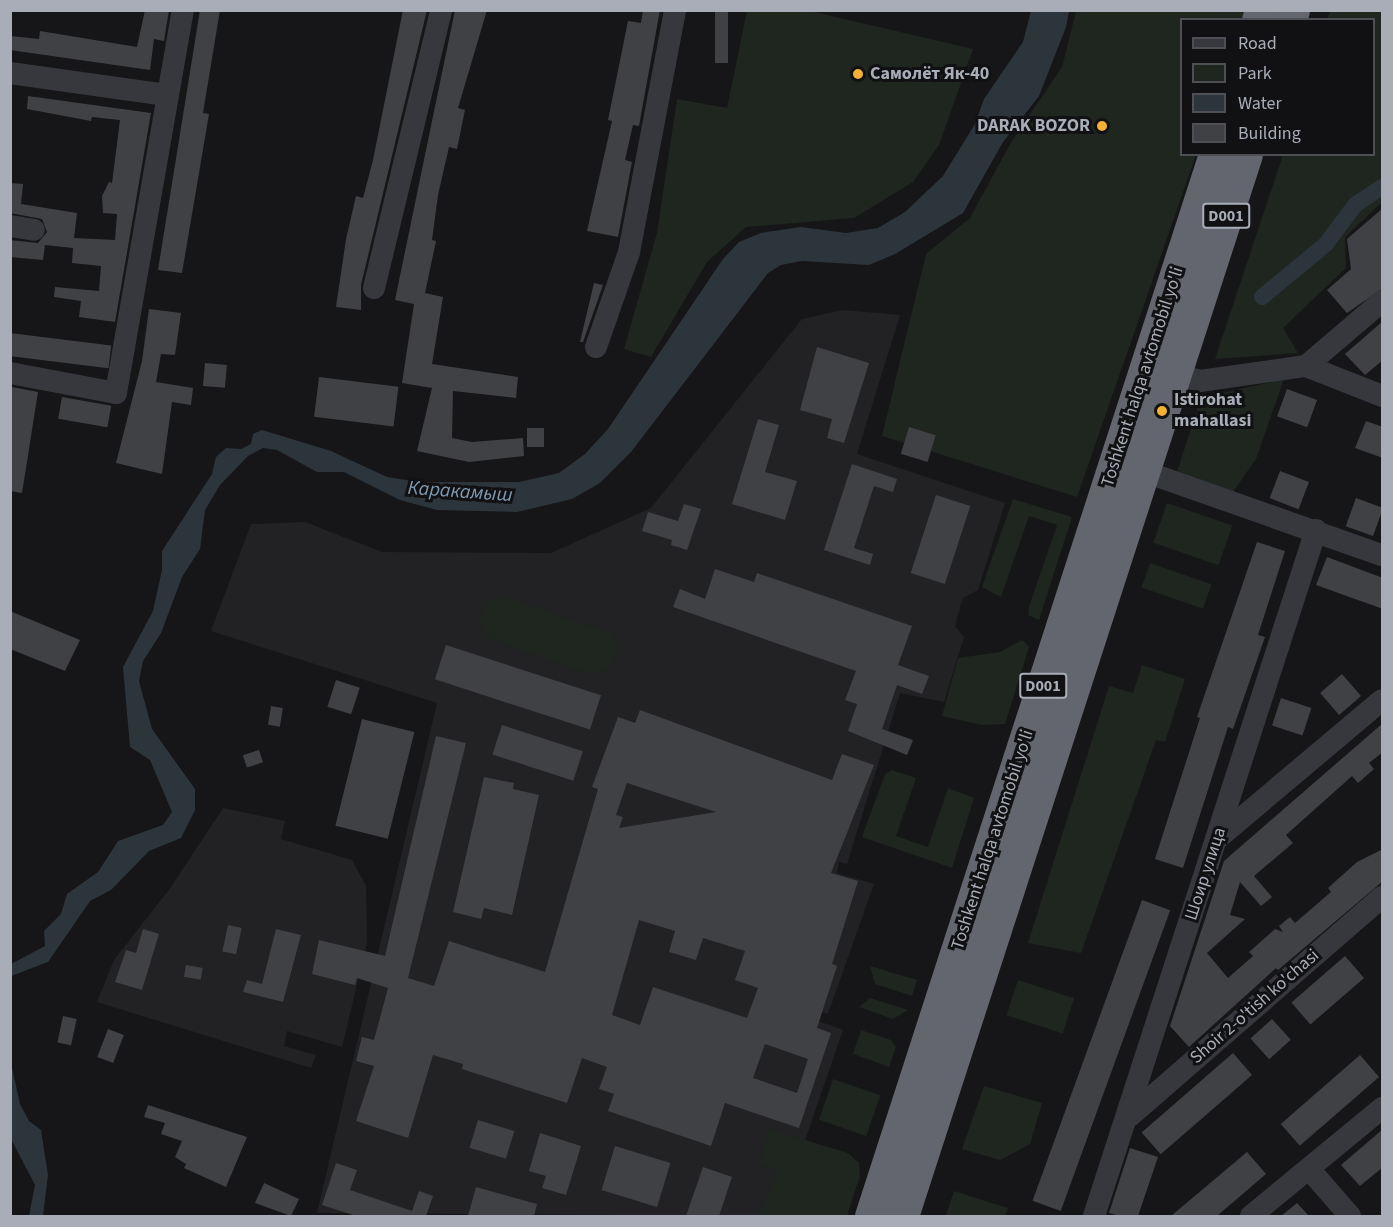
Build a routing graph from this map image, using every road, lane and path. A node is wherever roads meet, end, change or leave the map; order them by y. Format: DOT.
graph roads {
  1 [pos="183,10"];
  2 [pos="441,10"];
  3 [pos="675,10"];
  4 [pos="10,73"];
  5 [pos="166,96"];
  6 [pos="1214,156"];
  7 [pos="1245,156"];
  8 [pos="10,226"];
  9 [pos="34,230"];
  10 [pos="374,288"];
  11 [pos="1383,301"];
  12 [pos="596,347"];
  13 [pos="1306,366"];
  14 [pos="10,373"];
  15 [pos="1174,374"];
  16 [pos="1383,396"];
  17 [pos="1143,471"];
  18 [pos="1317,530"];
  19 [pos="1383,555"];
  20 [pos="1383,700"];
  21 [pos="1030,777"];
  22 [pos="1218,838"];
  23 [pos="1383,897"];
  24 [pos="1383,1108"];
  25 [pos="1128,1116"];
  26 [pos="1310,1170"];
  27 [pos="871,1216"];
  28 [pos="902,1216"];
  29 [pos="1094,1216"];
  30 [pos="1251,1216"];
  31 [pos="1350,1216"];
  1 -- 5 [label="street"];
  2 -- 10 [label="street"];
  3 -- 12 [label="street"];
  4 -- 5 [label="street"];
  5 -- 14 [label="street"];
  6 -- 21 [label="highway, Toshkent halqa avtomobil yo'li / D001"];
  7 -- 15 [label="highway, Toshkent halqa avtomobil yo'li / D001"];
  8 -- 9 [label="street"];
  11 -- 13 [label="street"];
  13 -- 15 [label="street"];
  13 -- 16 [label="street"];
  15 -- 17 [label="highway, Toshkent halqa avtomobil yo'li / D001"];
  17 -- 18 [label="street"];
  17 -- 21 [label="highway, Toshkent halqa avtomobil yo'li / D001"];
  18 -- 19 [label="street"];
  18 -- 22 [label="street, Шоир улица"];
  20 -- 22 [label="street"];
  21 -- 27 [label="highway, Toshkent halqa avtomobil yo'li / D001"];
  21 -- 28 [label="highway, Toshkent halqa avtomobil yo'li / D001"];
  22 -- 25 [label="street, Шоир улица"];
  23 -- 25 [label="street, Shoir 2-o'tish ko'chasi"];
  24 -- 26 [label="street"];
  25 -- 29 [label="street, Шоир улица"];
  26 -- 30 [label="street"];
  26 -- 31 [label="street"];
}
